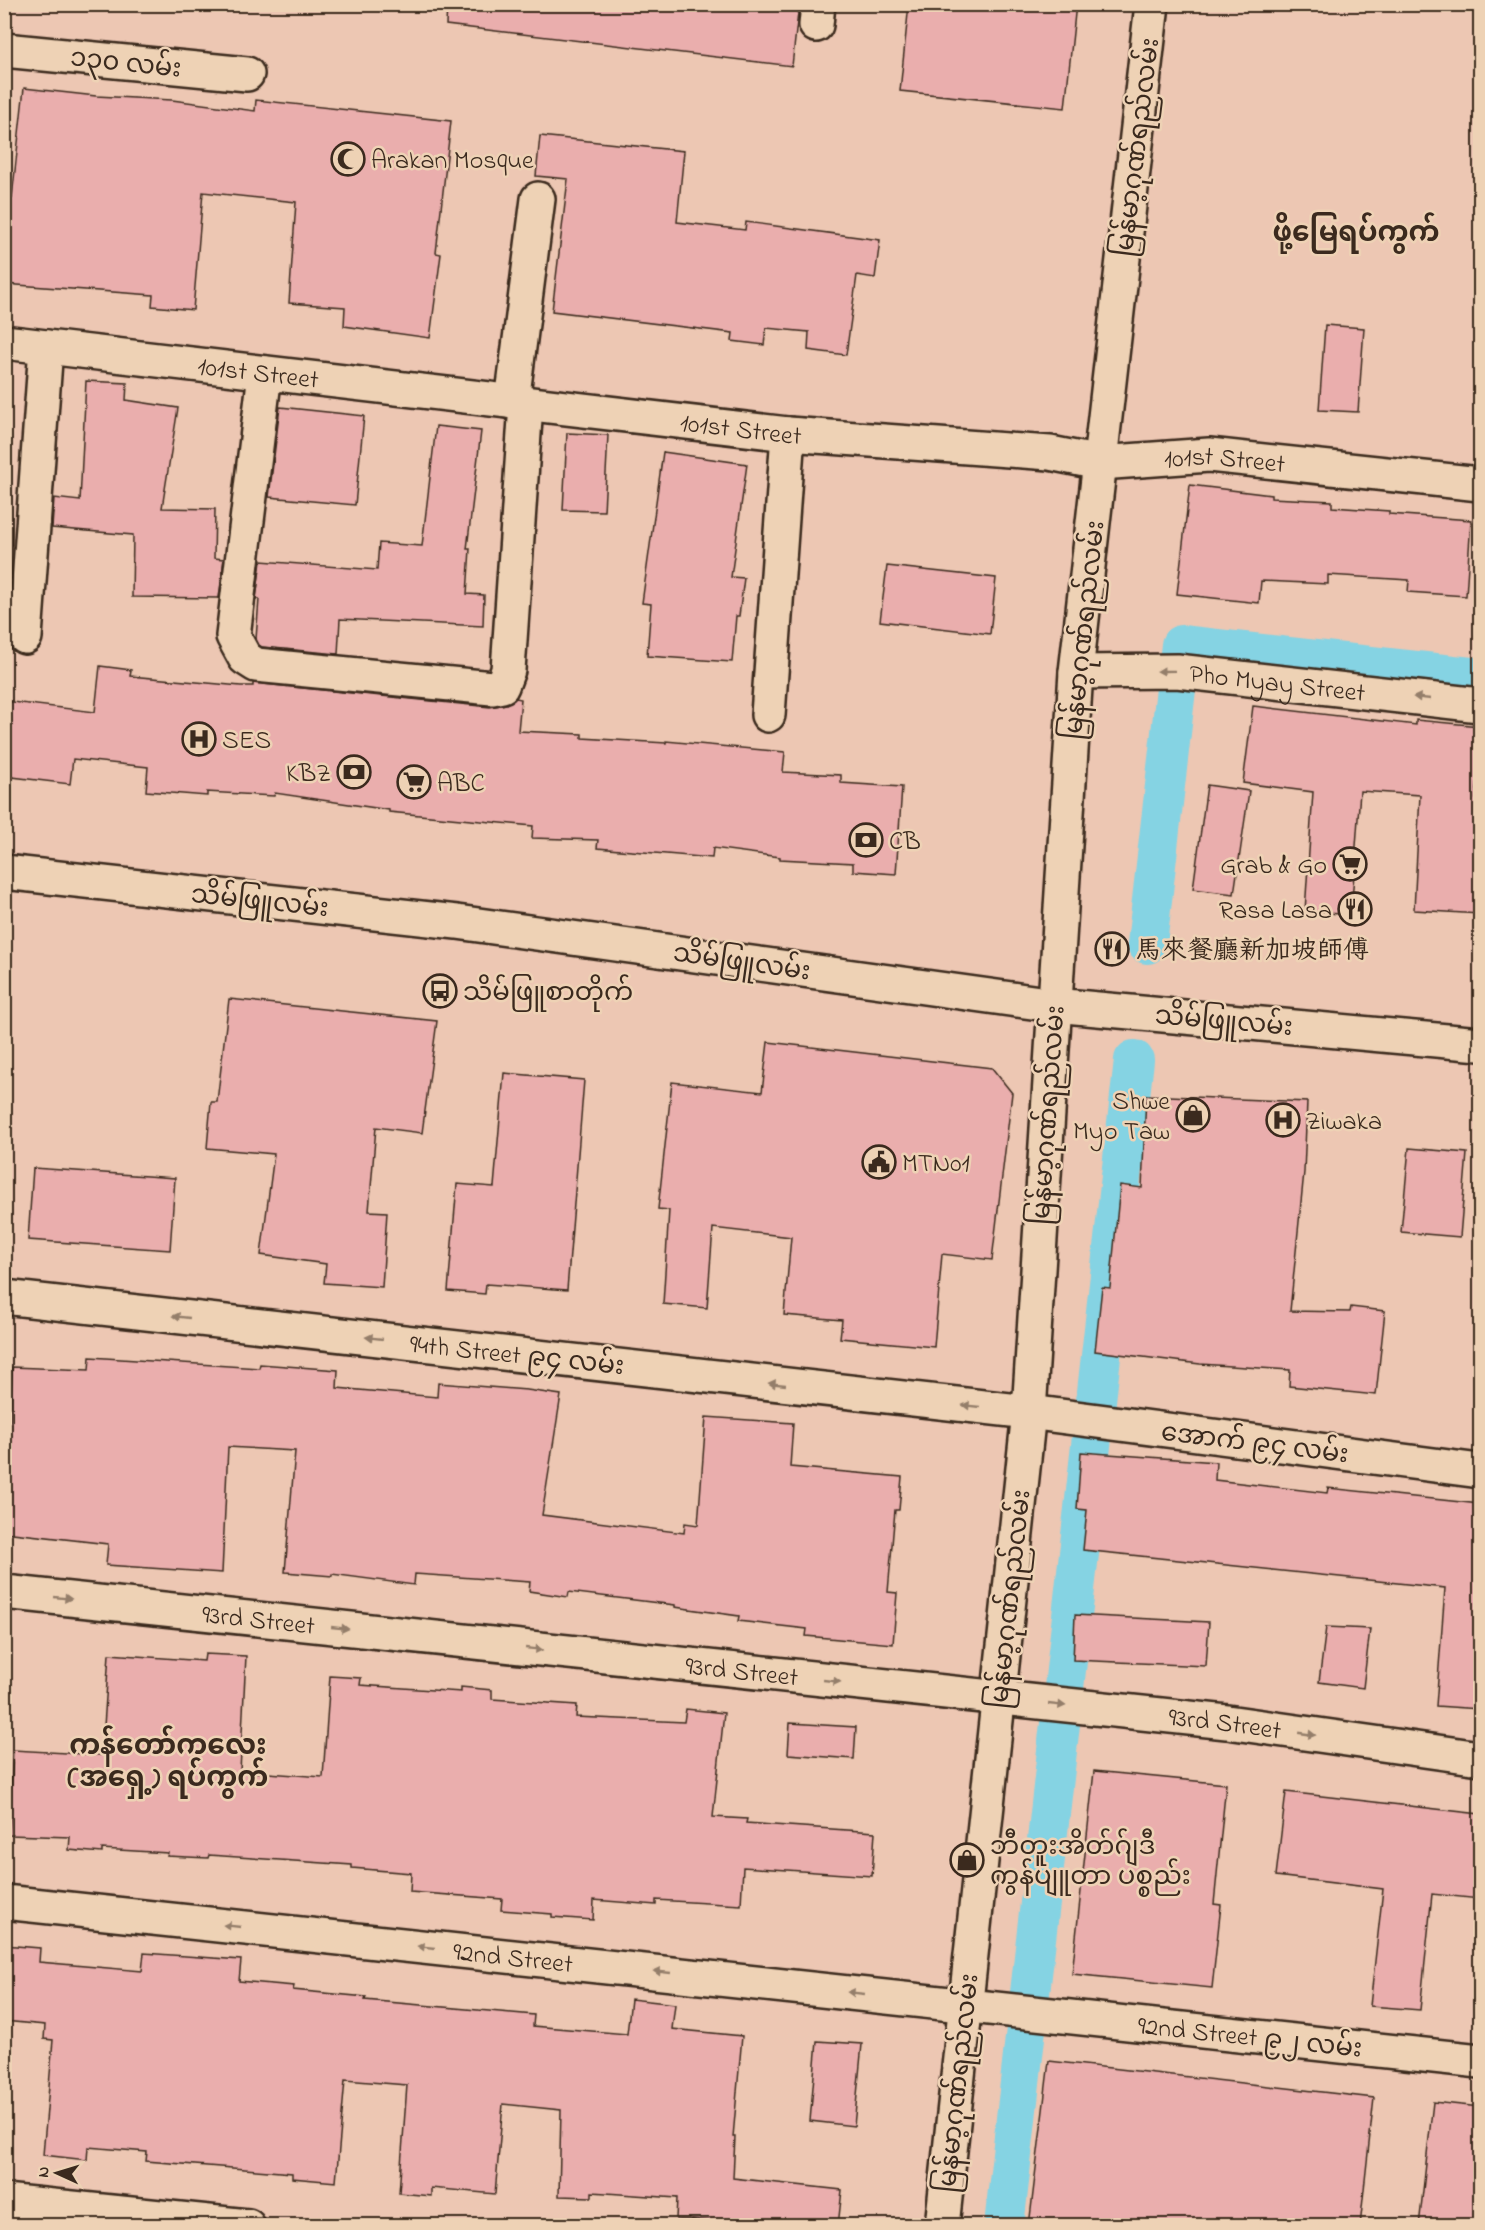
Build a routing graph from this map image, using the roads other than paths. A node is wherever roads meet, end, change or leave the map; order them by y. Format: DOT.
graph roads {
  1 [pos="1152,4"];
  2 [pos="4,50"];
  3 [pos="247,74"];
  4 [pos="538,199"];
  5 [pos="4,342"];
  6 [pos="46,347"];
  7 [pos="265,373"];
  8 [pos="519,403"];
  9 [pos="788,434"];
  10 [pos="1100,463"];
  11 [pos="1480,484"];
  12 [pos="25,637"];
  13 [pos="1076,672"];
  14 [pos="1480,705"];
  15 [pos="768,715"];
  16 [pos="4,872"];
  17 [pos="1054,1005"];
  18 [pos="1480,1044"];
  19 [pos="4,1297"];
  20 [pos="1029,1412"];
  21 [pos="1480,1471"];
  22 [pos="4,1592"];
  23 [pos="999,1699"];
  24 [pos="1480,1758"];
  25 [pos="4,1902"];
  26 [pos="965,2004"];
  27 [pos="1020,2010"];
  28 [pos="1480,2061"];
  29 [pos="4,2201"];
  30 [pos="248,2226"];
  31 [pos="942,2226"];
  1 -- 10 [label="street, မြန်မာ့ဂုဏ်ရည်လမ်း"];
  2 -- 3 [label="street, ၁၃၀ လမ်း"];
  4 -- 8 [label="street"];
  5 -- 6 [label="street, 101st Street"];
  6 -- 7 [label="street, 101st Street"];
  6 -- 12 [label="street"];
  7 -- 8 [label="street, 101st Street"];
  7 -- 8 [label="street"];
  8 -- 9 [label="street, 101st Street"];
  9 -- 10 [label="street, 101st Street"];
  9 -- 15 [label="street"];
  10 -- 11 [label="street, 101st Street"];
  10 -- 13 [label="street, မြန်မာ့ဂုဏ်ရည်လမ်း"];
  14 -- 13 [label="street, Pho Myay Street, one-way"];
  13 -- 17 [label="street, မြန်မာ့ဂုဏ်ရည်လမ်း"];
  16 -- 17 [label="street, သိမ်ဖြူလမ်း"];
  17 -- 18 [label="street, သိမ်ဖြူလမ်း"];
  17 -- 20 [label="street, မြန်မာ့ဂုဏ်ရည်လမ်း"];
  20 -- 19 [label="street, 94th Street ၉၄ လမ်း, one-way"];
  20 -- 21 [label="street, အောက် ၉၄ လမ်း"];
  20 -- 23 [label="street, မြန်မာ့ဂုဏ်ရည်လမ်း"];
  22 -- 23 [label="street, 93rd Street, one-way"];
  23 -- 24 [label="street, 93rd Street, one-way"];
  23 -- 26 [label="street, မြန်မာ့ဂုဏ်ရည်လမ်း"];
  26 -- 25 [label="street, 92nd Street, one-way"];
  26 -- 27 [label="street, 92nd Street"];
  26 -- 31 [label="street, မြန်မာ့ဂုဏ်ရည်လမ်း"];
  27 -- 28 [label="street, 92nd Street ၉၂ လမ်း"];
  29 -- 30 [label="street"];
}
